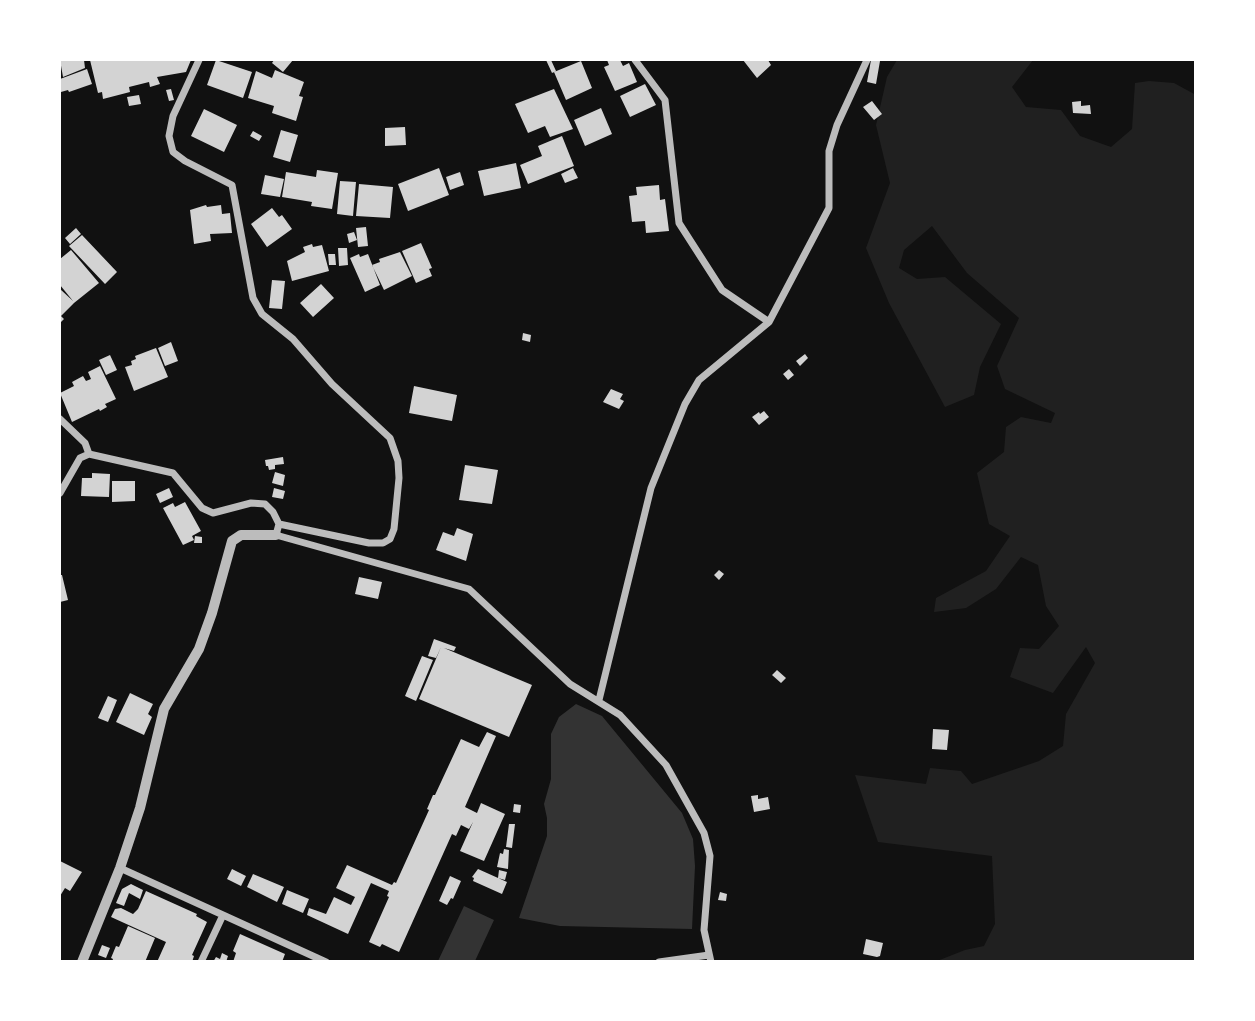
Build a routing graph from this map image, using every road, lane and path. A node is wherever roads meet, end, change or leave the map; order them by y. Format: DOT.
graph roads {
  1 [pos="199,60"];
  2 [pos="635,60"];
  3 [pos="867,60"];
  4 [pos="769,322"];
  5 [pos="60,419"];
  6 [pos="89,454"];
  7 [pos="60,493"];
  8 [pos="278,530"];
  9 [pos="598,700"];
  10 [pos="120,868"];
  11 [pos="223,915"];
  12 [pos="311,958"];
  13 [pos="710,958"];
  14 [pos="82,961"];
  15 [pos="201,961"];
  16 [pos="326,961"];
  17 [pos="659,961"];
  1 -- 8 [label="street"];
  2 -- 4 [label="street"];
  3 -- 4 [label="street"];
  4 -- 9 [label="street"];
  5 -- 6 [label="street"];
  6 -- 7 [label="street"];
  6 -- 8 [label="street"];
  8 -- 9 [label="street"];
  8 -- 10 [label="street"];
  9 -- 13 [label="street"];
  10 -- 11 [label="street"];
  10 -- 14 [label="street"];
  11 -- 12 [label="street"];
  11 -- 15 [label="street"];
  12 -- 16 [label="street"];
  13 -- 17 [label="street"];
}
